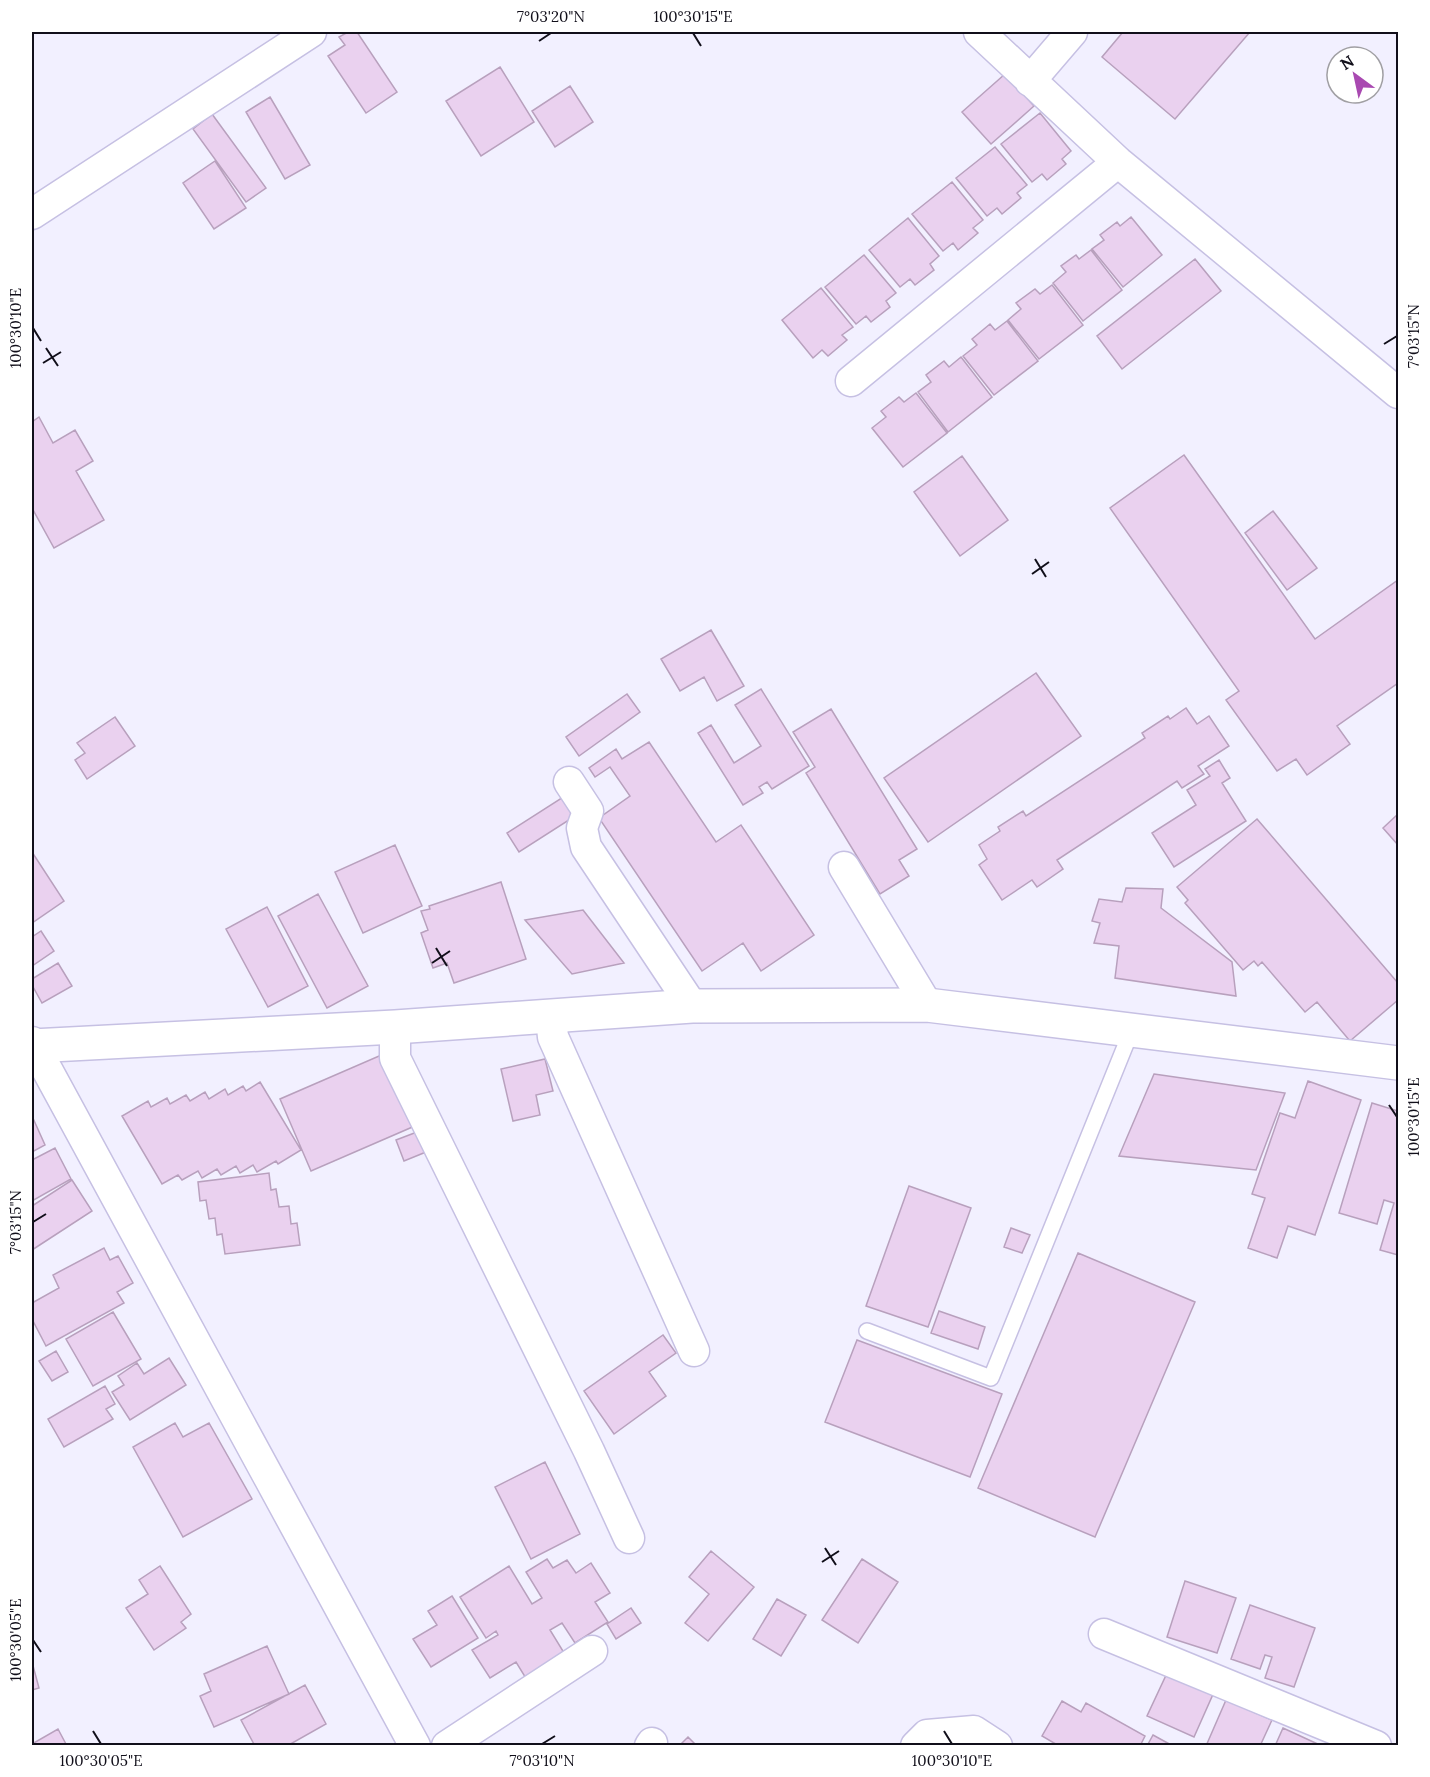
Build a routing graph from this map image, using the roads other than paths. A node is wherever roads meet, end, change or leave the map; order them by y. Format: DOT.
graph roads {
  1 [pos="310,32"];
  2 [pos="979,32"];
  3 [pos="1072,32"];
  4 [pos="1030,81"];
  5 [pos="1118,162"];
  6 [pos="32,214"];
  7 [pos="851,381"];
  8 [pos="1398,393"];
  9 [pos="569,782"];
  10 [pos="844,867"];
  11 [pos="927,1005"];
  12 [pos="692,1006"];
  13 [pos="551,1017"];
  14 [pos="395,1027"];
  15 [pos="1132,1029"];
  16 [pos="32,1044"];
  17 [pos="1398,1063"];
  18 [pos="867,1331"];
  19 [pos="694,1351"];
  20 [pos="629,1538"];
  21 [pos="1104,1634"];
  22 [pos="592,1651"];
  23 [pos="415,1746"];
  24 [pos="447,1746"];
  25 [pos="916,1746"];
  26 [pos="997,1746"];
  27 [pos="1376,1746"];
  1 -- 6 [label="street"];
  2 -- 4 [label="street"];
  3 -- 4 [label="street"];
  4 -- 5 [label="street"];
  5 -- 7 [label="street"];
  5 -- 8 [label="street"];
  9 -- 12 [label="street"];
  10 -- 11 [label="street"];
  11 -- 12 [label="street"];
  11 -- 15 [label="street"];
  12 -- 13 [label="street"];
  13 -- 14 [label="street"];
  13 -- 19 [label="street"];
  14 -- 16 [label="street"];
  14 -- 20 [label="street"];
  15 -- 17 [label="street"];
  15 -- 18 [label="lane"];
  16 -- 23 [label="street"];
  21 -- 27 [label="street"];
  22 -- 24 [label="street"];
  25 -- 26 [label="street"];
}
